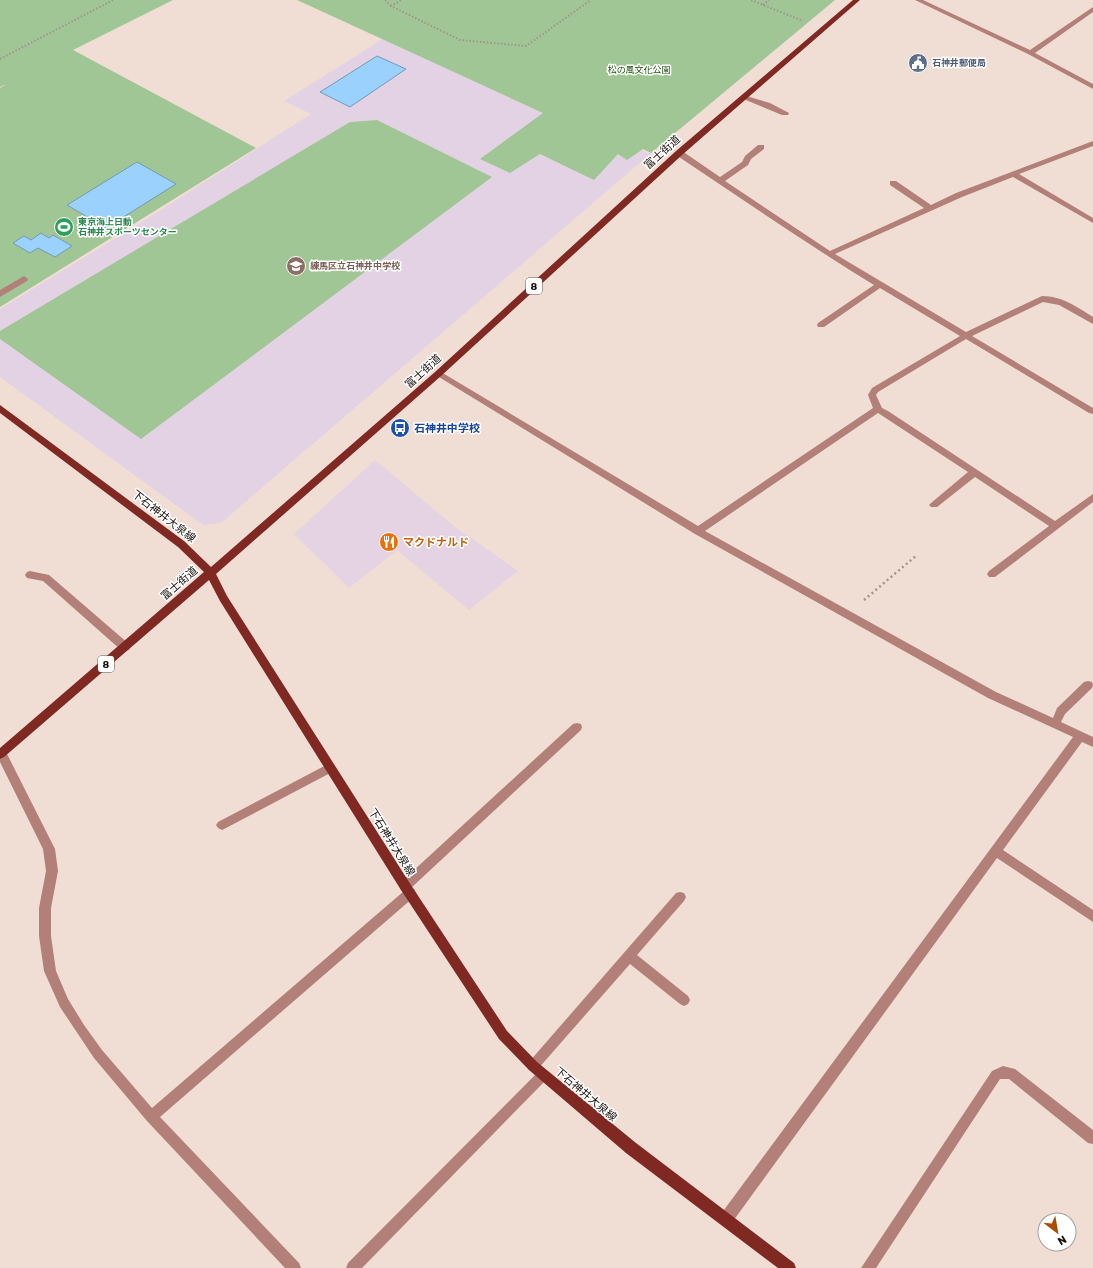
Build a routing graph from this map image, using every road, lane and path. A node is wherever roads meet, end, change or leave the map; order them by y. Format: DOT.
graph roads {
  1 [pos="113,0"];
  2 [pos="385,0"];
  3 [pos="401,0"];
  4 [pos="591,0"];
  5 [pos="752,0"];
  6 [pos="769,0"];
  7 [pos="857,0"];
  8 [pos="918,0"];
  9 [pos="763,5"];
  10 [pos="392,6"];
  11 [pos="1093,9"];
  12 [pos="1086,14"];
  13 [pos="1093,17"];
  14 [pos="822,29"];
  15 [pos="1030,53"];
  16 [pos="0,59"];
  17 [pos="1093,87"];
  18 [pos="743,97"];
  19 [pos="785,113"];
  20 [pos="1093,143"];
  21 [pos="761,147"];
  22 [pos="679,153"];
  23 [pos="1013,174"];
  24 [pos="720,181"];
  25 [pos="893,182"];
  26 [pos="930,208"];
  27 [pos="1093,220"];
  28 [pos="829,254"];
  29 [pos="24,279"];
  30 [pos="881,284"];
  31 [pos="0,294"];
  32 [pos="1093,321"];
  33 [pos="820,325"];
  34 [pos="967,335"];
  35 [pos="438,374"];
  36 [pos="0,408"];
  37 [pos="878,410"];
  38 [pos="1092,411"];
  39 [pos="975,472"];
  40 [pos="1093,498"];
  41 [pos="934,505"];
  42 [pos="1056,526"];
  43 [pos="698,531"];
  44 [pos="917,555"];
  45 [pos="210,572"];
  46 [pos="992,574"];
  47 [pos="30,575"];
  48 [pos="847,614"];
  49 [pos="125,647"];
  50 [pos="1088,685"];
  51 [pos="1055,725"];
  52 [pos="577,727"];
  53 [pos="1079,736"];
  54 [pos="1093,742"];
  55 [pos="1,753"];
  56 [pos="330,768"];
  57 [pos="222,825"];
  58 [pos="995,851"];
  59 [pos="408,890"];
  60 [pos="680,897"];
  61 [pos="1093,917"];
  62 [pos="628,956"];
  63 [pos="684,1000"];
  64 [pos="533,1066"];
  65 [pos="543,1076"];
  66 [pos="151,1117"];
  67 [pos="1093,1138"];
  68 [pos="726,1219"];
  69 [pos="294,1268"];
  70 [pos="353,1268"];
  71 [pos="789,1268"];
  72 [pos="868,1268"];
  1 -- 16 [label="path"];
  2 -- 10 [label="path"];
  3 -- 10 [label="path"];
  4 -- 10 [label="path"];
  5 -- 9 [label="path"];
  6 -- 9 [label="path"];
  7 -- 14 [label="main road, 富士街道 / 8"];
  8 -- 15 [label="street"];
  9 -- 14 [label="path"];
  11 -- 12 [label="street"];
  12 -- 13 [label="street"];
  12 -- 15 [label="street"];
  14 -- 18 [label="main road, 富士街道 / 8"];
  15 -- 17 [label="street"];
  18 -- 19 [label="street"];
  18 -- 22 [label="main road, 富士街道 / 8"];
  20 -- 23 [label="street"];
  21 -- 24 [label="street"];
  22 -- 24 [label="street"];
  22 -- 35 [label="main road, 富士街道 / 8"];
  23 -- 26 [label="street"];
  23 -- 27 [label="street"];
  24 -- 28 [label="street"];
  25 -- 26 [label="street"];
  26 -- 28 [label="street"];
  28 -- 30 [label="street"];
  29 -- 31 [label="street"];
  30 -- 33 [label="street"];
  30 -- 34 [label="street"];
  32 -- 34 [label="street"];
  34 -- 37 [label="street"];
  34 -- 38 [label="street"];
  35 -- 43 [label="street"];
  35 -- 45 [label="main road, 富士街道 / 8"];
  36 -- 45 [label="main road, 下石神井大泉線"];
  37 -- 39 [label="street"];
  37 -- 43 [label="street"];
  39 -- 41 [label="street"];
  39 -- 42 [label="street"];
  40 -- 42 [label="street"];
  42 -- 46 [label="street"];
  43 -- 48 [label="street"];
  44 -- 48 [label="path"];
  45 -- 49 [label="main road, 富士街道 / 8"];
  45 -- 56 [label="main road, 下石神井大泉線"];
  47 -- 49 [label="street"];
  48 -- 51 [label="street"];
  49 -- 55 [label="main road, 富士街道 / 8"];
  50 -- 51 [label="street"];
  51 -- 53 [label="street"];
  52 -- 59 [label="street"];
  53 -- 54 [label="street"];
  53 -- 58 [label="street"];
  55 -- 66 [label="street"];
  56 -- 57 [label="street"];
  56 -- 59 [label="main road, 下石神井大泉線"];
  58 -- 61 [label="street"];
  58 -- 68 [label="street"];
  59 -- 64 [label="main road, 下石神井大泉線"];
  59 -- 66 [label="street"];
  60 -- 62 [label="street"];
  62 -- 63 [label="street"];
  62 -- 64 [label="street"];
  64 -- 65 [label="main road, 下石神井大泉線"];
  65 -- 68 [label="main road, 下石神井大泉線"];
  65 -- 70 [label="street"];
  66 -- 69 [label="street"];
  67 -- 72 [label="street"];
  68 -- 71 [label="main road, 下石神井大泉線"];
}
